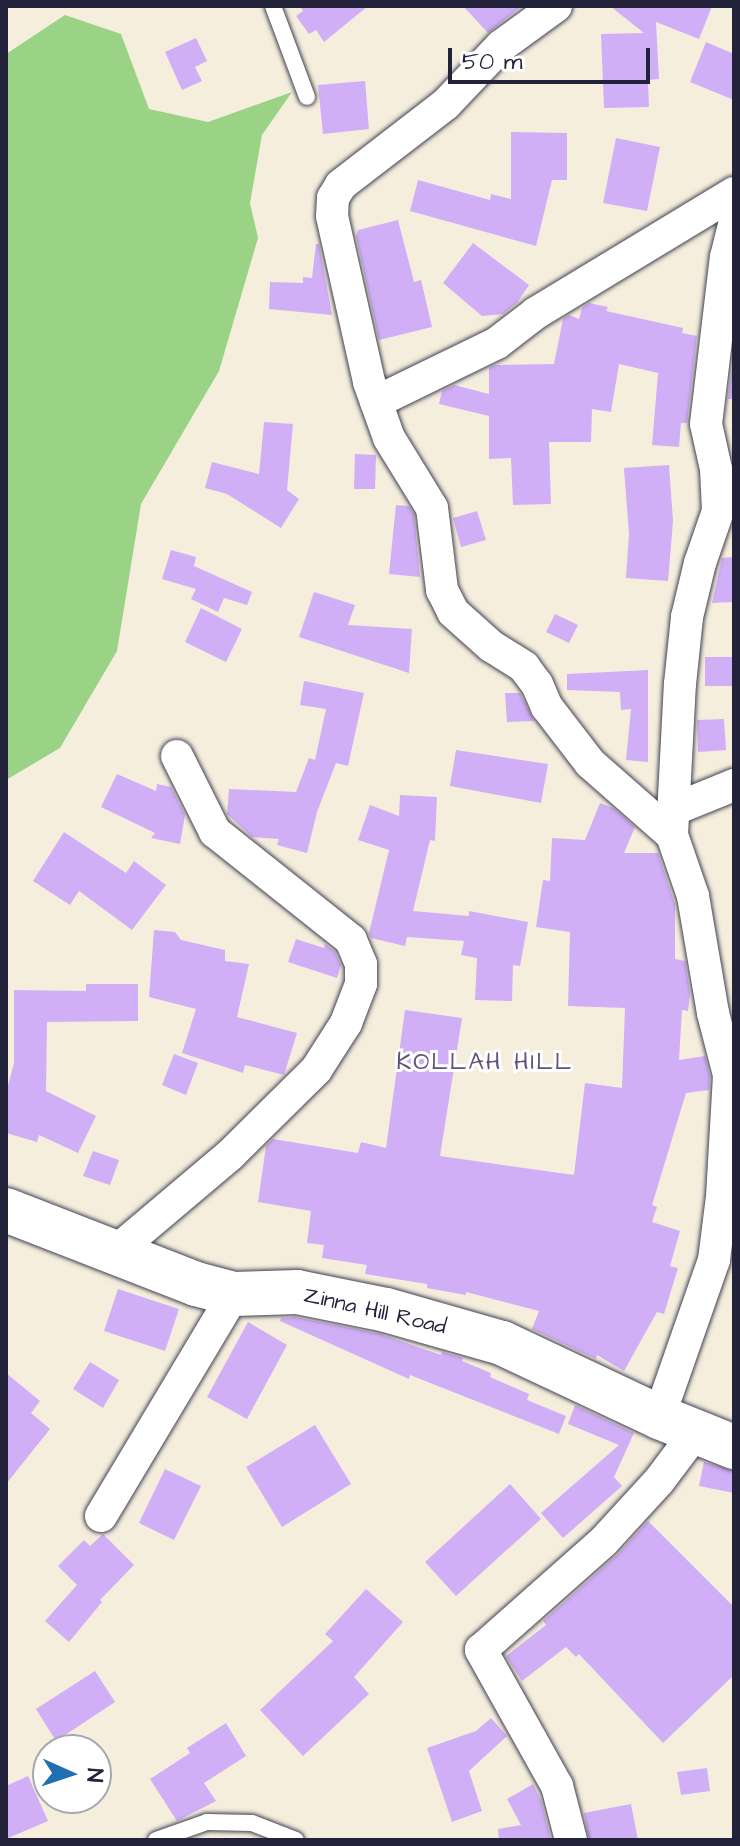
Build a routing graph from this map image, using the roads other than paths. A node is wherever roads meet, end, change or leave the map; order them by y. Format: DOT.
graph roads {
  1 [pos="273,6"];
  2 [pos="556,6"];
  3 [pos="307,97"];
  4 [pos="734,193"];
  5 [pos="734,225"];
  6 [pos="376,402"];
  7 [pos="177,756"];
  8 [pos="734,785"];
  9 [pos="674,822"];
  10 [pos="731,1075"];
  11 [pos="6,1210"];
  12 [pos="114,1253"];
  13 [pos="234,1294"];
  14 [pos="696,1432"];
  15 [pos="101,1516"];
  16 [pos="156,1840"];
  17 [pos="296,1840"];
  18 [pos="571,1840"];
  1 -- 3 [label="lane"];
  2 -- 6 [label="street"];
  4 -- 6 [label="street"];
  5 -- 9 [label="street"];
  6 -- 9 [label="street"];
  7 -- 12 [label="street"];
  8 -- 9 [label="street"];
  9 -- 10 [label="street"];
  10 -- 14 [label="street"];
  11 -- 12 [label="street, Zinna Hill Road"];
  12 -- 13 [label="street, Zinna Hill Road"];
  13 -- 14 [label="street, Zinna Hill Road"];
  13 -- 15 [label="street"];
  14 -- 18 [label="street"];
  16 -- 17 [label="lane"];
}
